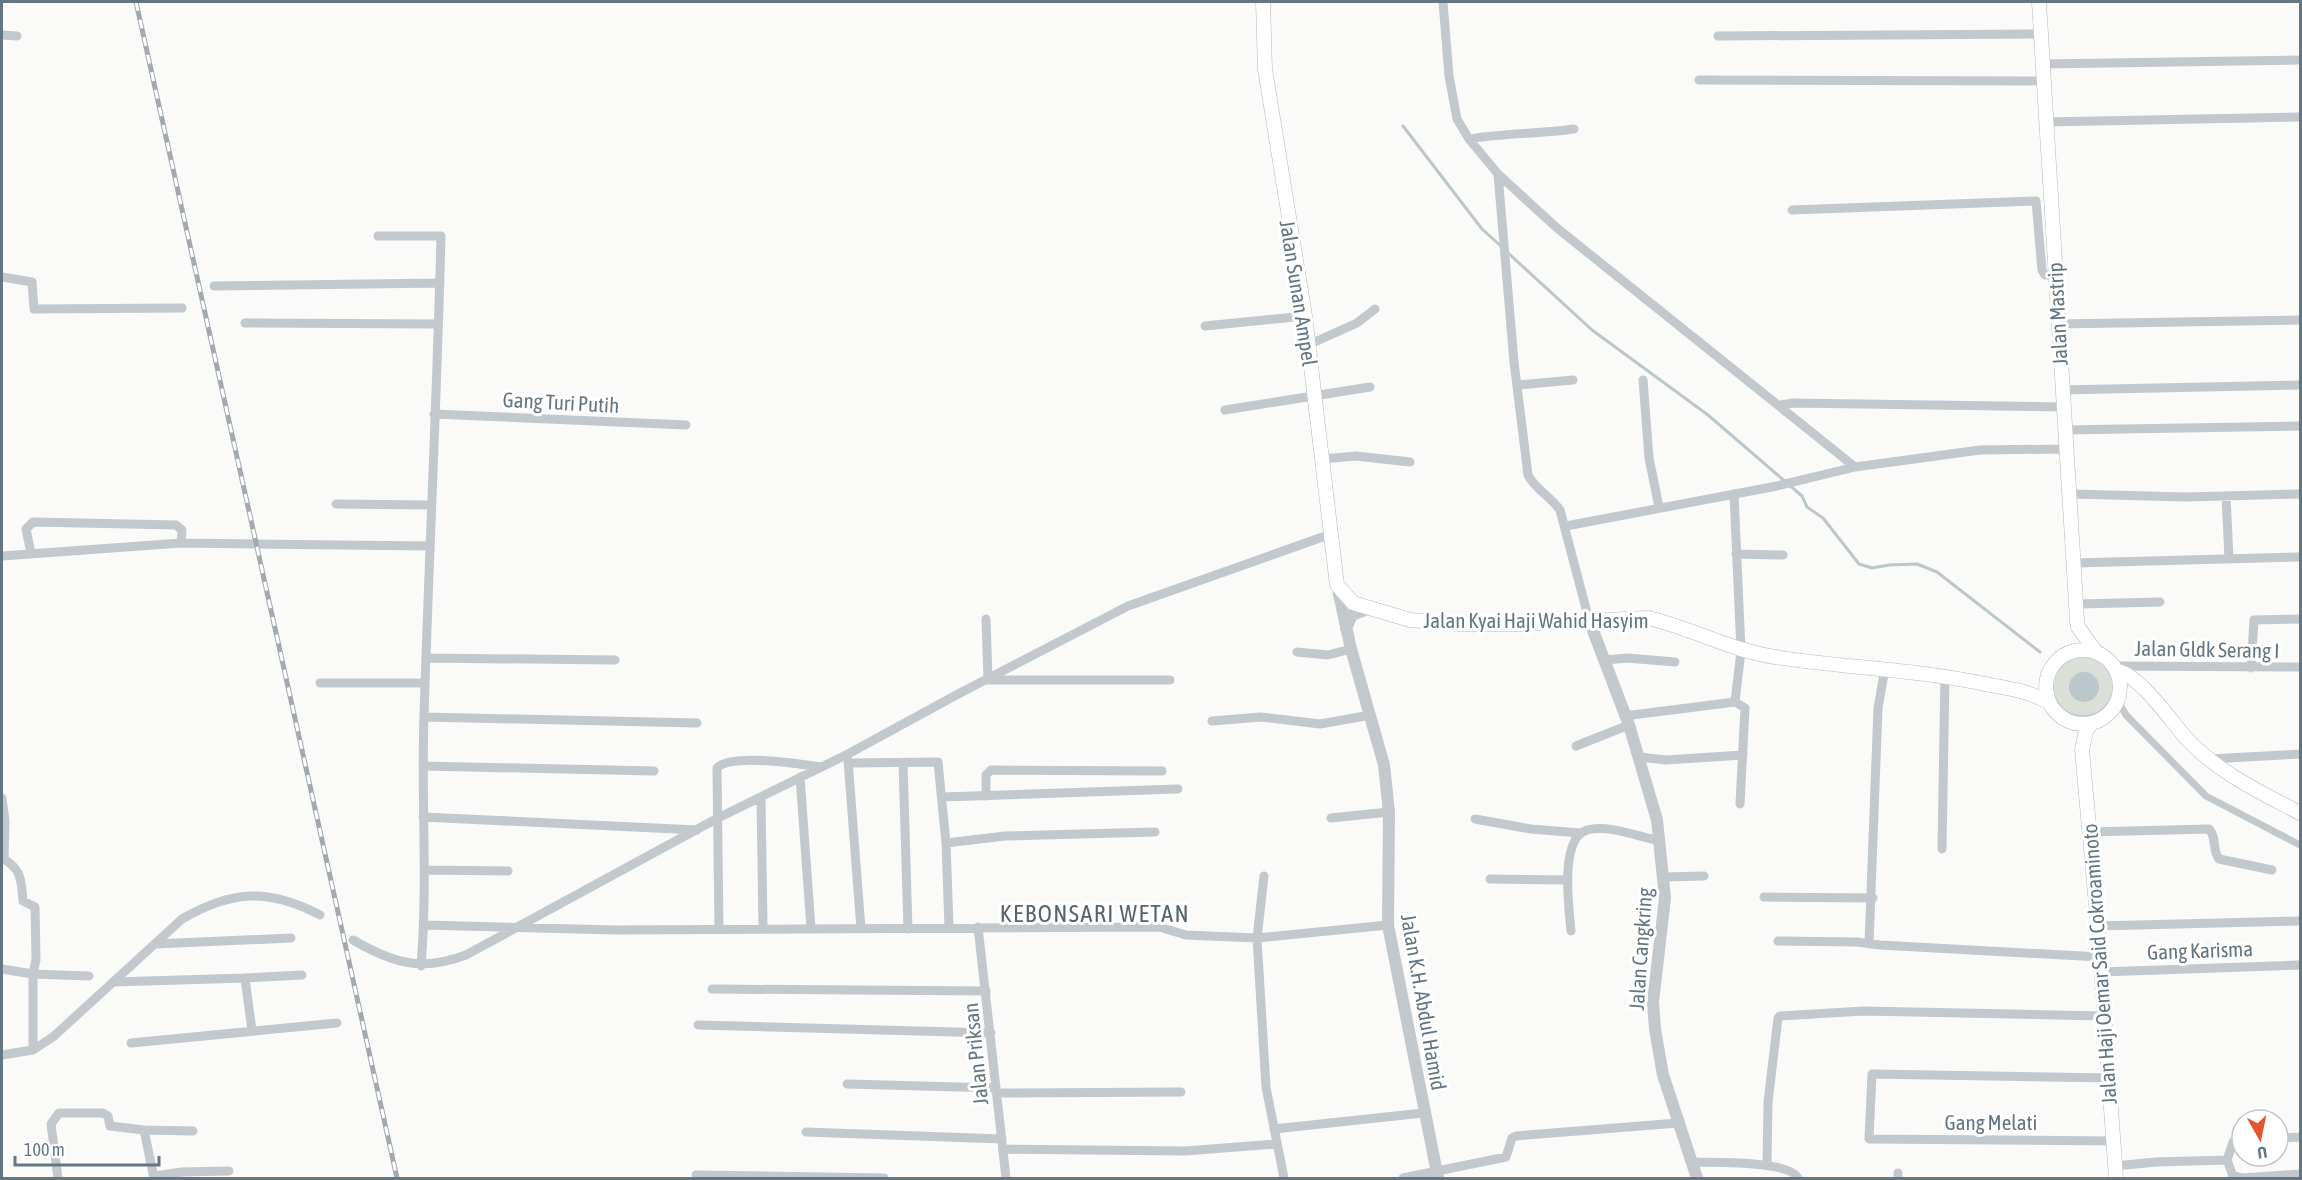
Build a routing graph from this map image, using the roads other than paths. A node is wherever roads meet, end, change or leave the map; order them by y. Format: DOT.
graph roads {
  1 [pos="1263,2"];
  2 [pos="1443,2"];
  3 [pos="2039,2"];
  4 [pos="2040,34"];
  5 [pos="2,35"];
  6 [pos="17,36"];
  7 [pos="1718,36"];
  8 [pos="2301,60"];
  9 [pos="2042,64"];
  10 [pos="1699,80"];
  11 [pos="2043,81"];
  12 [pos="2301,117"];
  13 [pos="2045,122"];
  14 [pos="1574,129"];
  15 [pos="1469,138"];
  16 [pos="1498,174"];
  17 [pos="2044,205"];
  18 [pos="1792,210"];
  19 [pos="378,236"];
  20 [pos="2,277"];
  21 [pos="440,283"];
  22 [pos="214,286"];
  23 [pos="182,308"];
  24 [pos="1375,309"];
  25 [pos="1305,316"];
  26 [pos="2301,320"];
  27 [pos="245,323"];
  28 [pos="438,324"];
  29 [pos="2057,324"];
  30 [pos="1205,326"];
  31 [pos="1308,345"];
  32 [pos="1573,380"];
  33 [pos="1643,380"];
  34 [pos="1518,385"];
  35 [pos="2301,385"];
  36 [pos="1370,387"];
  37 [pos="2061,390"];
  38 [pos="1314,396"];
  39 [pos="1781,405"];
  40 [pos="2063,407"];
  41 [pos="1225,410"];
  42 [pos="434,414"];
  43 [pos="686,425"];
  44 [pos="2301,426"];
  45 [pos="2064,430"];
  46 [pos="2066,449"];
  47 [pos="1322,459"];
  48 [pos="1410,462"];
  49 [pos="1855,467"];
  50 [pos="1734,494"];
  51 [pos="2071,494"];
  52 [pos="2301,494"];
  53 [pos="2226,496"];
  54 [pos="336,504"];
  55 [pos="430,505"];
  56 [pos="1659,507"];
  57 [pos="1566,526"];
  58 [pos="1330,534"];
  59 [pos="181,543"];
  60 [pos="429,546"];
  61 [pos="31,553"];
  62 [pos="1736,554"];
  63 [pos="1783,555"];
  64 [pos="2,556"];
  65 [pos="2301,557"];
  66 [pos="2229,559"];
  67 [pos="2075,563"];
  68 [pos="1337,585"];
  69 [pos="2160,602"];
  70 [pos="2077,604"];
  71 [pos="1368,609"];
  72 [pos="986,619"];
  73 [pos="2301,619"];
  74 [pos="1589,620"];
  75 [pos="2078,627"];
  76 [pos="1346,628"];
  77 [pos="1351,649"];
  78 [pos="1741,651"];
  79 [pos="1297,652"];
  80 [pos="2096,652"];
  81 [pos="2064,656"];
  82 [pos="426,658"];
  83 [pos="615,660"];
  84 [pos="1606,660"];
  85 [pos="1675,662"];
  86 [pos="2301,667"];
  87 [pos="1885,668"];
  88 [pos="2115,668"];
  89 [pos="2251,668"];
  90 [pos="1946,675"];
  91 [pos="988,680"];
  92 [pos="1170,680"];
  93 [pos="2046,681"];
  94 [pos="320,683"];
  95 [pos="425,683"];
  96 [pos="2143,689"];
  97 [pos="2020,690"];
  98 [pos="2119,695"];
  99 [pos="1735,702"];
  100 [pos="2050,703"];
  101 [pos="1371,715"];
  102 [pos="424,717"];
  103 [pos="2065,717"];
  104 [pos="1627,721"];
  105 [pos="1212,722"];
  106 [pos="697,723"];
  107 [pos="2092,723"];
  108 [pos="1576,746"];
  109 [pos="2082,750"];
  110 [pos="2301,754"];
  111 [pos="1743,755"];
  112 [pos="1639,757"];
  113 [pos="848,759"];
  114 [pos="2209,759"];
  115 [pos="903,763"];
  116 [pos="423,766"];
  117 [pos="821,767"];
  118 [pos="654,771"];
  119 [pos="1162,771"];
  120 [pos="800,777"];
  121 [pos="1178,789"];
  122 [pos="986,796"];
  123 [pos="943,797"];
  124 [pos="2,798"];
  125 [pos="761,798"];
  126 [pos="1740,804"];
  127 [pos="1389,812"];
  128 [pos="2301,813"];
  129 [pos="423,817"];
  130 [pos="1331,818"];
  131 [pos="716,819"];
  132 [pos="1474,819"];
  133 [pos="699,830"];
  134 [pos="1155,832"];
  135 [pos="2089,832"];
  136 [pos="1580,833"];
  137 [pos="1660,842"];
  138 [pos="946,843"];
  139 [pos="2301,845"];
  140 [pos="1942,849"];
  141 [pos="3,859"];
  142 [pos="426,870"];
  143 [pos="2272,870"];
  144 [pos="508,871"];
  145 [pos="1264,876"];
  146 [pos="1704,876"];
  147 [pos="1664,877"];
  148 [pos="1490,879"];
  149 [pos="1567,880"];
  150 [pos="1764,897"];
  151 [pos="1873,898"];
  152 [pos="320,915"];
  153 [pos="2301,921"];
  154 [pos="424,925"];
  155 [pos="1388,925"];
  156 [pos="2098,926"];
  157 [pos="949,927"];
  158 [pos="978,927"];
  159 [pos="763,928"];
  160 [pos="811,928"];
  161 [pos="908,928"];
  162 [pos="514,929"];
  163 [pos="719,929"];
  164 [pos="861,929"];
  165 [pos="1572,931"];
  166 [pos="291,938"];
  167 [pos="1257,938"];
  168 [pos="353,940"];
  169 [pos="1778,941"];
  170 [pos="155,944"];
  171 [pos="1869,944"];
  172 [pos="2100,957"];
  173 [pos="2301,965"];
  174 [pos="421,966"];
  175 [pos="2,969"];
  176 [pos="2102,972"];
  177 [pos="33,974"];
  178 [pos="302,975"];
  179 [pos="89,976"];
  180 [pos="245,978"];
  181 [pos="114,982"];
  182 [pos="712,989"];
  183 [pos="986,991"];
  184 [pos="2104,1016"];
  185 [pos="337,1023"];
  186 [pos="698,1024"];
  187 [pos="252,1031"];
  188 [pos="991,1032"];
  189 [pos="131,1043"];
  190 [pos="33,1050"];
  191 [pos="2,1055"];
  192 [pos="2108,1078"];
  193 [pos="848,1084"];
  194 [pos="997,1091"];
  195 [pos="1181,1092"];
  196 [pos="1423,1113"];
  197 [pos="1678,1123"];
  198 [pos="1274,1129"];
  199 [pos="144,1130"];
  200 [pos="193,1131"];
  201 [pos="806,1132"];
  202 [pos="1002,1139"];
  203 [pos="2114,1141"];
  204 [pos="1276,1144"];
  205 [pos="1003,1149"];
  206 [pos="2230,1151"];
  207 [pos="2227,1160"];
  208 [pos="1692,1162"];
  209 [pos="1767,1165"];
  210 [pos="229,1171"];
  211 [pos="2115,1172"];
  212 [pos="2301,1174"];
  213 [pos="696,1175"];
  214 [pos="1438,1175"];
  215 [pos="154,1178"];
  216 [pos="58,1179"];
  217 [pos="884,1179"];
  218 [pos="1006,1179"];
  219 [pos="1284,1179"];
  220 [pos="1403,1179"];
  221 [pos="1697,1179"];
  222 [pos="1798,1179"];
  223 [pos="2243,1179"];
  1 -- 25 [label="main road, Jalan Sunan Ampel"];
  2 -- 15 [label="street"];
  3 -- 4 [label="main road, Jalan Mastrip"];
  4 -- 7 [label="street"];
  4 -- 9 [label="main road, Jalan Mastrip"];
  5 -- 6 [label="street"];
  8 -- 9 [label="street"];
  9 -- 11 [label="main road, Jalan Mastrip"];
  10 -- 11 [label="street"];
  11 -- 13 [label="main road, Jalan Mastrip"];
  12 -- 13 [label="street"];
  13 -- 17 [label="main road, Jalan Mastrip"];
  14 -- 15 [label="street"];
  15 -- 16 [label="street"];
  16 -- 34 [label="street"];
  16 -- 39 [label="street"];
  17 -- 18 [label="street"];
  17 -- 29 [label="main road, Jalan Mastrip"];
  19 -- 21 [label="street"];
  20 -- 23 [label="street"];
  21 -- 22 [label="street"];
  21 -- 28 [label="street"];
  24 -- 31 [label="street"];
  25 -- 30 [label="street"];
  25 -- 31 [label="main road, Jalan Sunan Ampel"];
  26 -- 29 [label="street"];
  27 -- 28 [label="street"];
  28 -- 42 [label="street"];
  29 -- 37 [label="main road, Jalan Mastrip"];
  31 -- 38 [label="main road, Jalan Sunan Ampel"];
  32 -- 34 [label="street"];
  33 -- 56 [label="street"];
  34 -- 57 [label="street"];
  35 -- 37 [label="street"];
  36 -- 38 [label="street"];
  37 -- 40 [label="main road, Jalan Mastrip"];
  38 -- 41 [label="street"];
  38 -- 47 [label="main road, Jalan Sunan Ampel"];
  39 -- 40 [label="street"];
  39 -- 49 [label="street"];
  40 -- 45 [label="main road, Jalan Mastrip"];
  42 -- 43 [label="street, Gang Turi Putih"];
  42 -- 55 [label="street"];
  44 -- 45 [label="street"];
  45 -- 46 [label="main road, Jalan Mastrip"];
  46 -- 49 [label="street"];
  46 -- 51 [label="main road, Jalan Mastrip"];
  47 -- 48 [label="street"];
  47 -- 58 [label="main road, Jalan Sunan Ampel"];
  49 -- 50 [label="street"];
  50 -- 56 [label="street"];
  50 -- 62 [label="street"];
  51 -- 53 [label="street"];
  51 -- 67 [label="main road, Jalan Mastrip"];
  52 -- 53 [label="street"];
  53 -- 66 [label="street"];
  54 -- 55 [label="street"];
  55 -- 60 [label="street"];
  56 -- 57 [label="street"];
  57 -- 74 [label="street"];
  58 -- 68 [label="main road, Jalan Sunan Ampel"];
  58 -- 91 [label="street"];
  59 -- 60 [label="street"];
  59 -- 61 [label="street"];
  59 -- 61 [label="street"];
  60 -- 82 [label="street"];
  61 -- 64 [label="street"];
  62 -- 63 [label="street"];
  62 -- 78 [label="street"];
  65 -- 66 [label="street"];
  66 -- 67 [label="street"];
  67 -- 70 [label="main road, Jalan Mastrip"];
  68 -- 71 [label="main road, Jalan Kyai Haji Wahid Hasyim"];
  68 -- 76 [label="street, Jalan K.H. Abdul Hamid"];
  69 -- 70 [label="street"];
  70 -- 75 [label="main road, Jalan Mastrip"];
  71 -- 74 [label="main road, Jalan Kyai Haji Wahid Hasyim"];
  71 -- 76 [label="street"];
  72 -- 91 [label="street"];
  73 -- 89 [label="street"];
  74 -- 78 [label="main road, Jalan Kyai Haji Wahid Hasyim"];
  74 -- 84 [label="street, Jalan Cangkring"];
  75 -- 80 [label="main road"];
  75 -- 81 [label="main road, Jalan Mastrip"];
  76 -- 77 [label="street, Jalan K.H. Abdul Hamid"];
  77 -- 79 [label="street"];
  77 -- 101 [label="street, Jalan K.H. Abdul Hamid"];
  78 -- 87 [label="main road, Jalan Kyai Haji Wahid Hasyim"];
  78 -- 99 [label="street"];
  80 -- 81 [label="main road"];
  80 -- 88 [label="main road"];
  81 -- 93 [label="main road, Jalan Mastrip"];
  82 -- 83 [label="street"];
  82 -- 95 [label="street"];
  84 -- 85 [label="street"];
  84 -- 104 [label="street, Jalan Cangkring"];
  86 -- 89 [label="street, Jalan Gldk Serang I"];
  87 -- 90 [label="main road, Jalan Kyai Haji Wahid Hasyim"];
  87 -- 151 [label="street"];
  88 -- 89 [label="street, Jalan Gldk Serang I"];
  88 -- 96 [label="main road"];
  88 -- 98 [label="main road"];
  90 -- 97 [label="main road, Jalan Kyai Haji Wahid Hasyim"];
  90 -- 140 [label="street"];
  91 -- 92 [label="street"];
  91 -- 113 [label="street"];
  93 -- 97 [label="main road"];
  93 -- 100 [label="main road"];
  94 -- 95 [label="street"];
  95 -- 102 [label="street"];
  96 -- 98 [label="main road"];
  96 -- 114 [label="main road"];
  97 -- 100 [label="main road, Jalan Kyai Haji Wahid Hasyim"];
  98 -- 107 [label="main road"];
  98 -- 139 [label="street"];
  99 -- 104 [label="street"];
  99 -- 111 [label="street"];
  100 -- 103 [label="main road"];
  101 -- 105 [label="street"];
  101 -- 127 [label="street, Jalan K.H. Abdul Hamid"];
  102 -- 106 [label="street"];
  102 -- 116 [label="street"];
  103 -- 103 [label="street"];
  103 -- 107 [label="main road"];
  103 -- 109 [label="main road"];
  104 -- 108 [label="street"];
  104 -- 112 [label="street, Jalan Cangkring"];
  107 -- 109 [label="main road"];
  109 -- 135 [label="main road, Jalan Haji Oemar Said Cokroaminoto"];
  110 -- 114 [label="street"];
  111 -- 112 [label="street"];
  111 -- 126 [label="street"];
  112 -- 137 [label="street, Jalan Cangkring"];
  113 -- 115 [label="street"];
  113 -- 117 [label="street"];
  113 -- 164 [label="street"];
  114 -- 128 [label="main road"];
  115 -- 123 [label="street"];
  115 -- 161 [label="street"];
  116 -- 118 [label="street"];
  116 -- 129 [label="street"];
  117 -- 120 [label="street"];
  117 -- 131 [label="street"];
  119 -- 122 [label="street"];
  120 -- 125 [label="street"];
  120 -- 160 [label="street"];
  121 -- 122 [label="street"];
  122 -- 123 [label="street"];
  123 -- 138 [label="street"];
  124 -- 141 [label="street"];
  125 -- 131 [label="street"];
  125 -- 159 [label="street"];
  127 -- 130 [label="street"];
  127 -- 155 [label="street, Jalan K.H. Abdul Hamid"];
  129 -- 133 [label="street"];
  129 -- 142 [label="street"];
  131 -- 133 [label="street"];
  131 -- 163 [label="street"];
  132 -- 136 [label="street"];
  133 -- 162 [label="street"];
  134 -- 138 [label="street"];
  135 -- 143 [label="street"];
  135 -- 156 [label="main road, Jalan Haji Oemar Said Cokroaminoto"];
  136 -- 137 [label="street"];
  136 -- 149 [label="street"];
  137 -- 147 [label="street, Jalan Cangkring"];
  138 -- 157 [label="street"];
  141 -- 177 [label="street"];
  142 -- 144 [label="street"];
  142 -- 154 [label="street"];
  145 -- 167 [label="street"];
  146 -- 147 [label="street"];
  147 -- 197 [label="street, Jalan Cangkring"];
  148 -- 149 [label="street"];
  149 -- 165 [label="street"];
  150 -- 151 [label="street"];
  151 -- 171 [label="street"];
  152 -- 170 [label="street"];
  153 -- 156 [label="street"];
  154 -- 162 [label="street"];
  154 -- 174 [label="street"];
  155 -- 167 [label="street"];
  155 -- 196 [label="street, Jalan K.H. Abdul Hamid"];
  156 -- 172 [label="main road, Jalan Haji Oemar Said Cokroaminoto"];
  157 -- 158 [label="street"];
  157 -- 161 [label="street"];
  158 -- 167 [label="street"];
  158 -- 183 [label="street, Jalan Priksan"];
  159 -- 160 [label="street"];
  159 -- 163 [label="street"];
  160 -- 164 [label="street"];
  161 -- 164 [label="street"];
  162 -- 163 [label="street"];
  162 -- 174 [label="street"];
  166 -- 170 [label="street"];
  167 -- 198 [label="street"];
  168 -- 174 [label="street"];
  169 -- 171 [label="street"];
  170 -- 181 [label="street"];
  171 -- 172 [label="street"];
  172 -- 176 [label="main road, Jalan Haji Oemar Said Cokroaminoto"];
  173 -- 176 [label="street, Gang Karisma"];
  175 -- 177 [label="street"];
  176 -- 184 [label="main road, Jalan Haji Oemar Said Cokroaminoto"];
  177 -- 179 [label="street"];
  177 -- 190 [label="street"];
  178 -- 180 [label="street"];
  180 -- 181 [label="street"];
  180 -- 187 [label="street"];
  181 -- 190 [label="street"];
  182 -- 183 [label="street"];
  183 -- 188 [label="street, Jalan Priksan"];
  184 -- 192 [label="main road, Jalan Haji Oemar Said Cokroaminoto"];
  184 -- 209 [label="street"];
  185 -- 187 [label="street"];
  186 -- 188 [label="street"];
  187 -- 189 [label="street"];
  188 -- 194 [label="street, Jalan Priksan"];
  190 -- 191 [label="street"];
  192 -- 203 [label="main road, Jalan Haji Oemar Said Cokroaminoto"];
  192 -- 203 [label="street, Gang Melati"];
  193 -- 194 [label="street"];
  194 -- 195 [label="street"];
  194 -- 202 [label="street, Jalan Priksan"];
  196 -- 198 [label="street"];
  196 -- 214 [label="street, Jalan K.H. Abdul Hamid"];
  197 -- 208 [label="street, Jalan Cangkring"];
  197 -- 214 [label="street"];
  198 -- 204 [label="street"];
  199 -- 200 [label="street"];
  199 -- 215 [label="street"];
  199 -- 216 [label="street"];
  201 -- 202 [label="street"];
  202 -- 205 [label="street, Jalan Priksan"];
  203 -- 211 [label="main road, Jalan Haji Oemar Said Cokroaminoto"];
  204 -- 205 [label="street"];
  204 -- 219 [label="street"];
  205 -- 218 [label="street, Jalan Priksan"];
  206 -- 207 [label="street"];
  207 -- 211 [label="street"];
  207 -- 223 [label="street"];
  208 -- 209 [label="street"];
  208 -- 221 [label="street, Jalan Cangkring"];
  209 -- 222 [label="street"];
  210 -- 215 [label="street"];
  212 -- 223 [label="street"];
  213 -- 217 [label="street"];
  214 -- 220 [label="street"];
}
